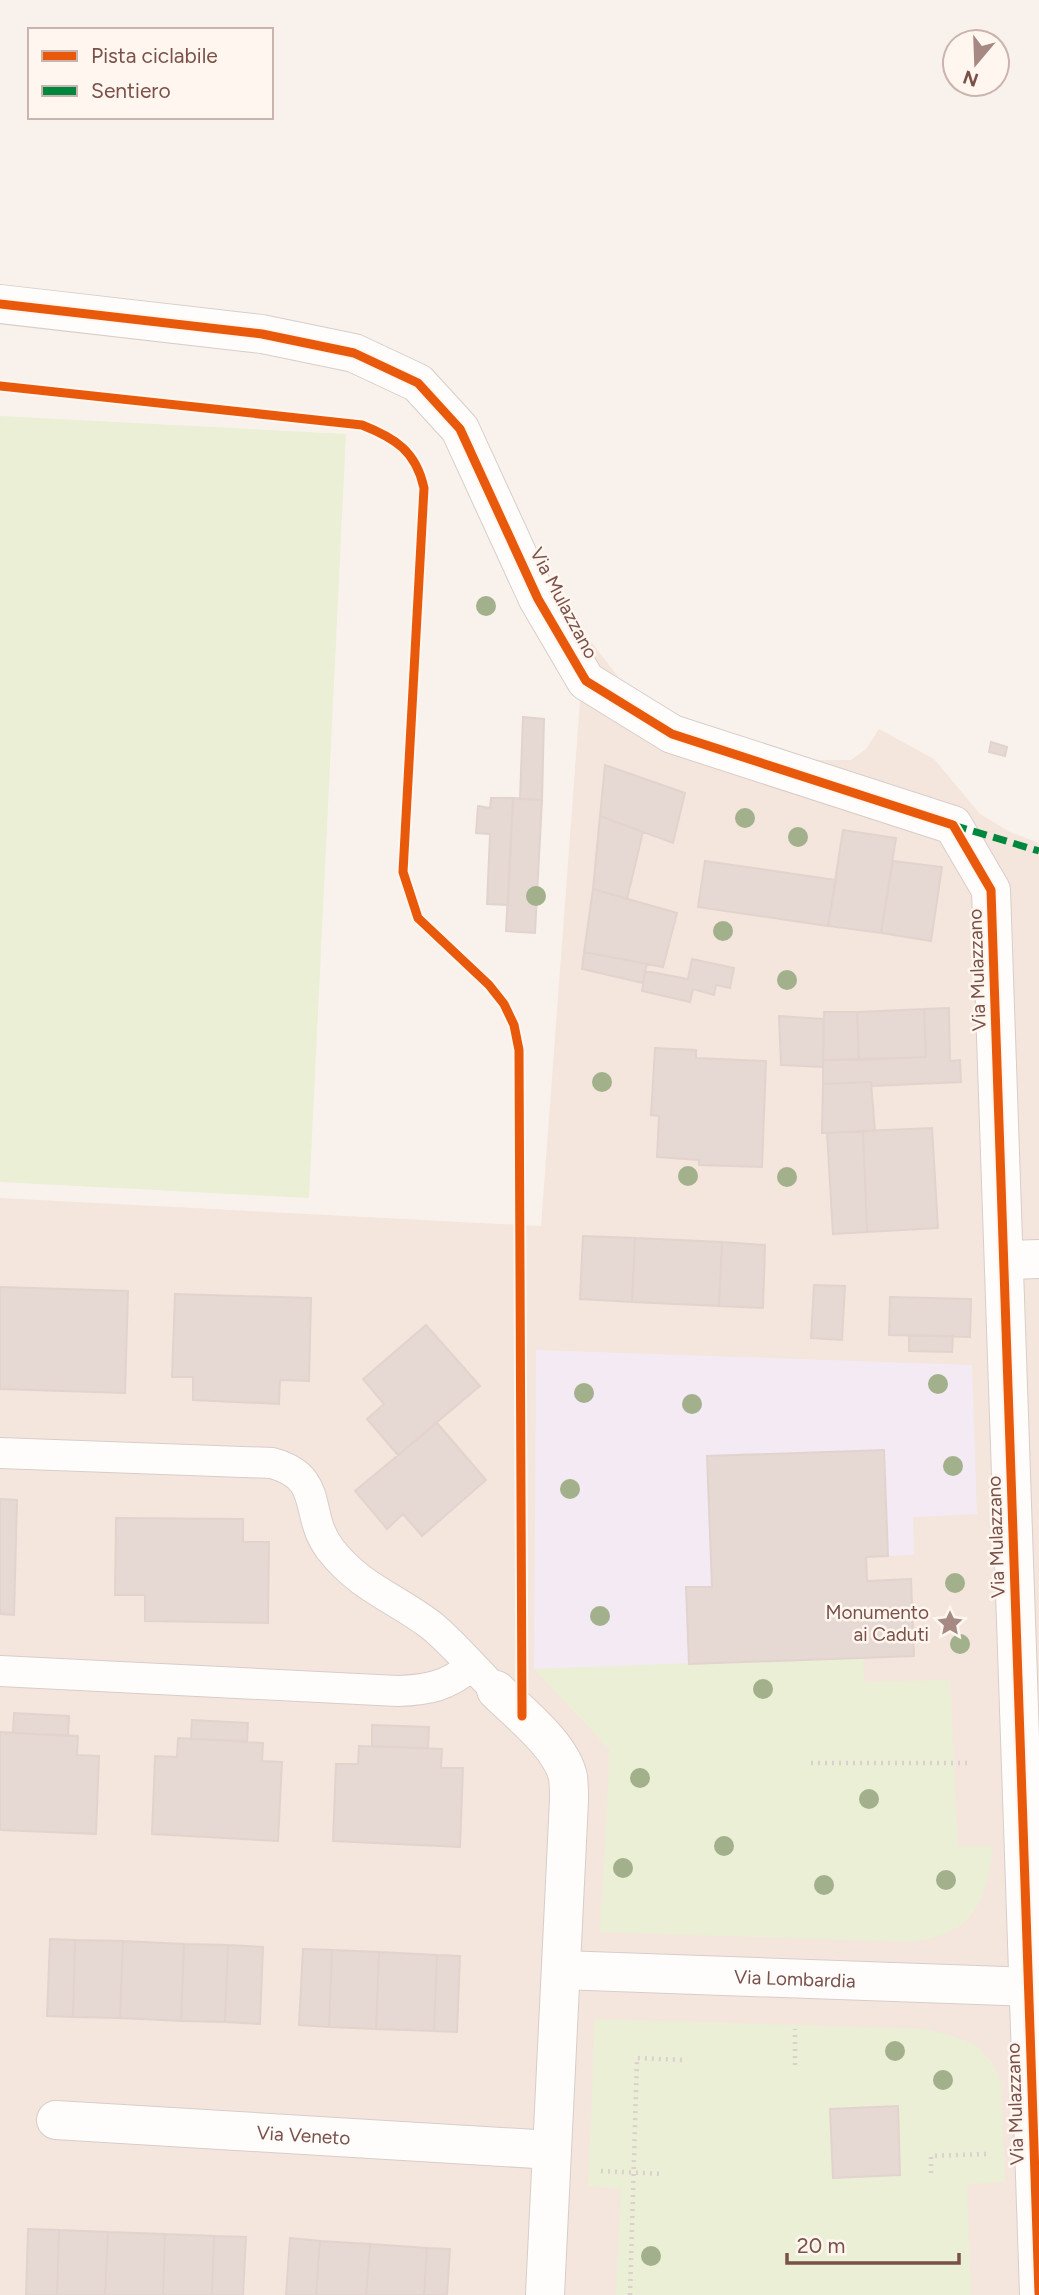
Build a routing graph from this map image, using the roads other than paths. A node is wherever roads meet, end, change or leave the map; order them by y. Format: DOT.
graph roads {
  1 [pos="0,304"];
  2 [pos="1022,1259"];
  3 [pos="0,1453"];
  4 [pos="0,1671"];
  5 [pos="484,1678"];
  6 [pos="1029,1724"];
  7 [pos="561,1970"];
  8 [pos="1029,1987"];
  9 [pos="1035,2059"];
  10 [pos="56,2120"];
  11 [pos="551,2159"];
  12 [pos="1039,2293"];
  13 [pos="545,2295"];
  1 -- 2 [label="street, Via Mulazzano"];
  2 -- 6 [label="street, Via Mulazzano"];
  3 -- 5 [label="lane"];
  4 -- 5 [label="lane"];
  5 -- 7 [label="street"];
  6 -- 8 [label="street, Via Mulazzano"];
  7 -- 8 [label="street, Via Lombardia"];
  7 -- 11 [label="street"];
  8 -- 9 [label="street, Via Mulazzano"];
  9 -- 12 [label="street, Via Mulazzano"];
  10 -- 11 [label="street, Via Veneto"];
  11 -- 13 [label="street"];
}
